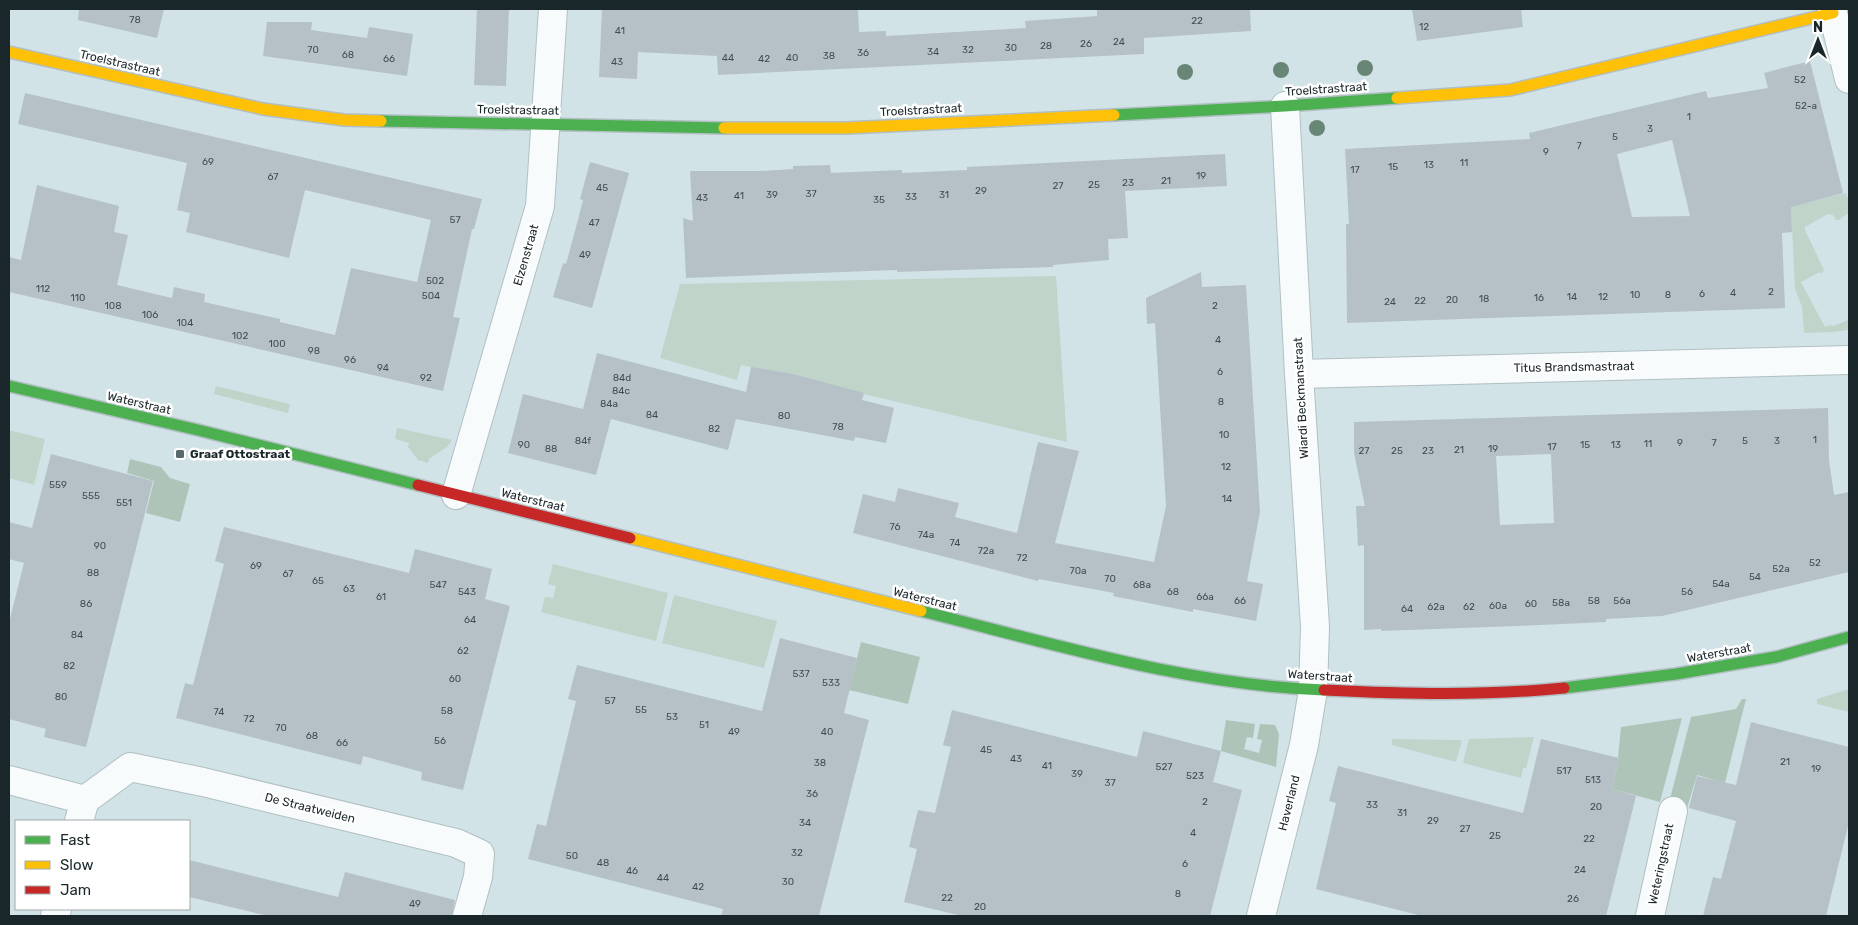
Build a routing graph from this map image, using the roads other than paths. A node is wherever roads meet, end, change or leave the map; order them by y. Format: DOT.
graph roads {
  1 [pos="552,9"];
  2 [pos="1832,11"];
  3 [pos="9,52"];
  4 [pos="1848,69"];
  5 [pos="1285,106"];
  6 [pos="546,124"];
  7 [pos="1849,360"];
  8 [pos="1299,374"];
  9 [pos="9,386"];
  10 [pos="456,495"];
  11 [pos="1849,637"];
  12 [pos="1313,690"];
  13 [pos="9,780"];
  14 [pos="82,810"];
  15 [pos="1672,811"];
  16 [pos="467,916"];
  17 [pos="1261,916"];
  18 [pos="1650,916"];
  1 -- 6 [label="street, Elzenstraat"];
  2 -- 4 [label="street"];
  2 -- 5 [label="street, Troelstrastraat"];
  3 -- 6 [label="street, Troelstrastraat"];
  5 -- 6 [label="street, Troelstrastraat"];
  5 -- 8 [label="street, Wiardi Beckmanstraat"];
  6 -- 10 [label="street, Elzenstraat"];
  7 -- 8 [label="street, Titus Brandsmastraat"];
  8 -- 12 [label="street, Wiardi Beckmanstraat"];
  9 -- 10 [label="street, Waterstraat"];
  10 -- 12 [label="street, Waterstraat"];
  11 -- 12 [label="street, Waterstraat"];
  12 -- 17 [label="street, Haverland"];
  13 -- 14 [label="street, De Straatweiden"];
  14 -- 16 [label="street, De Straatweiden"];
  15 -- 18 [label="street, Weteringstraat"];
}
